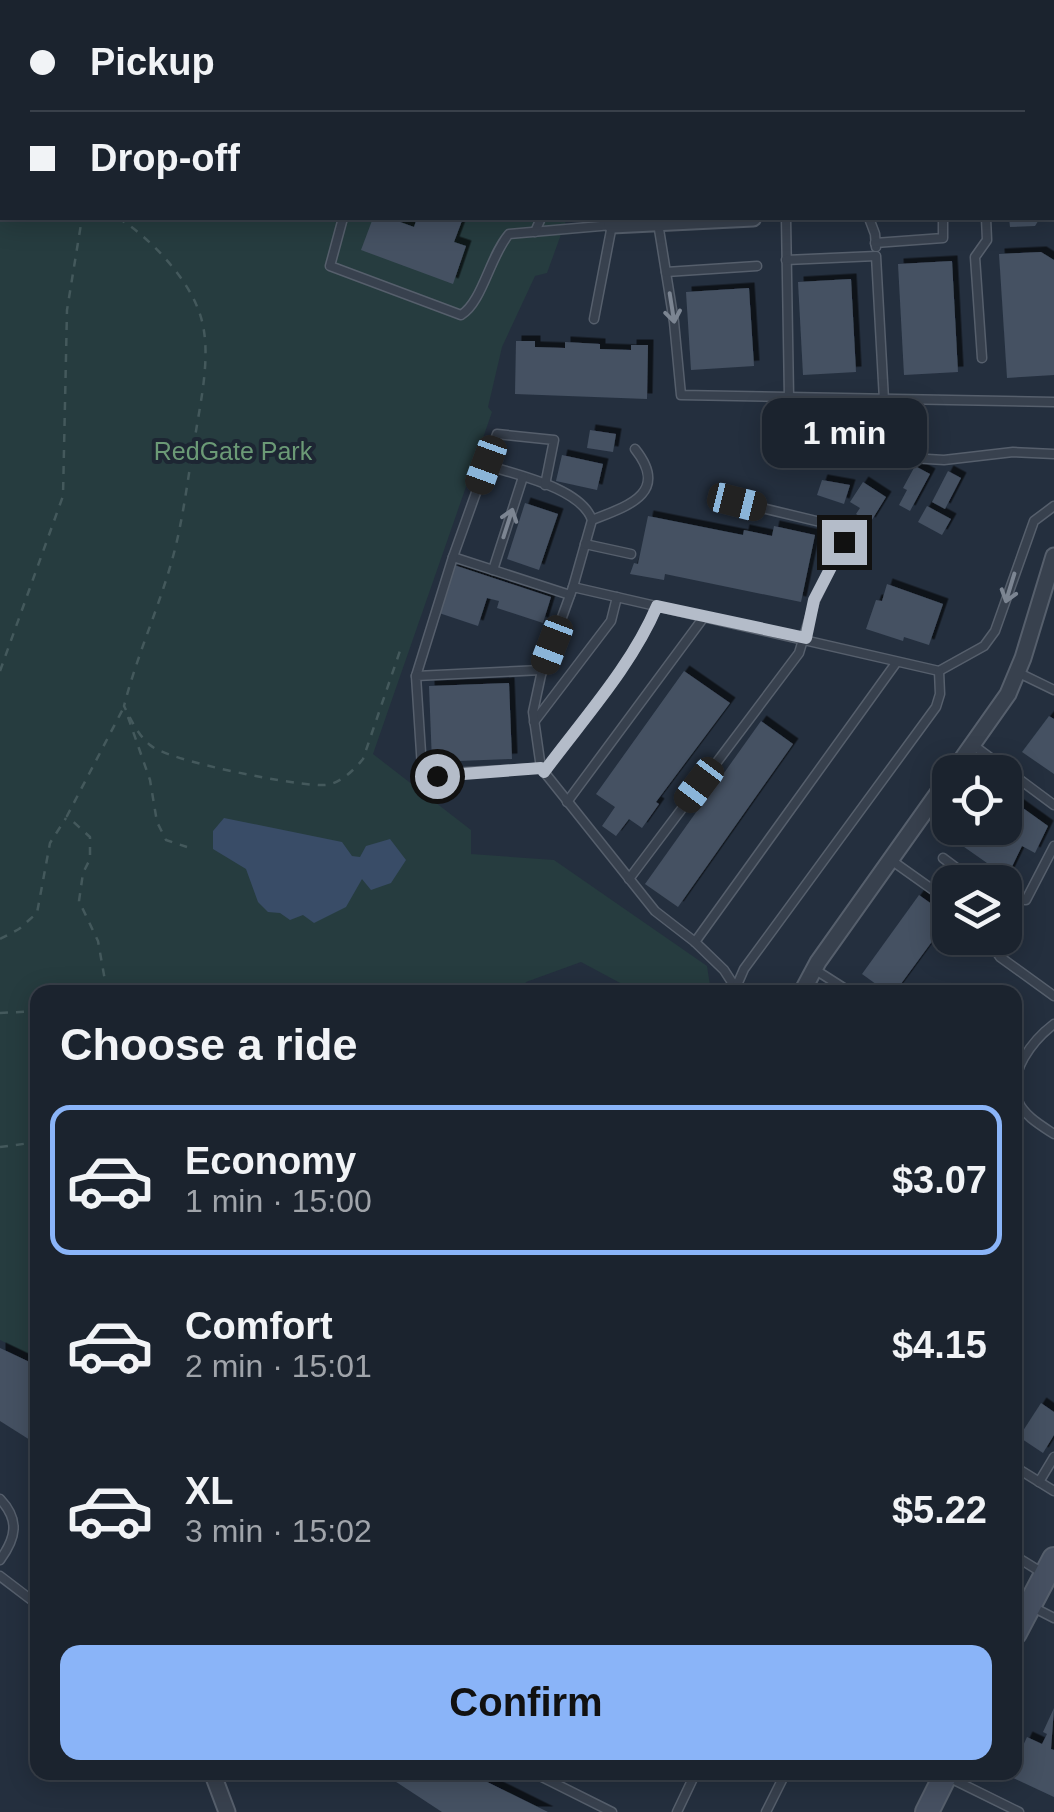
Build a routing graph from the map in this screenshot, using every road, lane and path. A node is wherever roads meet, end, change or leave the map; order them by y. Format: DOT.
graph roads {
  1 [pos="82,220"];
  2 [pos="121,220"];
  3 [pos="342,220"];
  4 [pos="540,220"];
  5 [pos="715,220"];
  6 [pos="786,220"];
  7 [pos="869,220"];
  8 [pos="943,220"];
  9 [pos="986,220"];
  10 [pos="658,223"];
  11 [pos="612,225"];
  12 [pos="536,232"];
  13 [pos="876,243"];
  14 [pos="876,256"];
  15 [pos="786,260"];
  16 [pos="757,266"];
  17 [pos="666,272"];
  18 [pos="594,319"];
  19 [pos="982,358"];
  20 [pos="789,397"];
  21 [pos="884,400"];
  22 [pos="1054,402"];
  23 [pos="635,449"];
  24 [pos="1054,454"];
  25 [pos="878,456"];
  26 [pos="486,465"];
  27 [pos="523,477"];
  28 [pos="545,485"];
  29 [pos="737,502"];
  30 [pos="1054,506"];
  31 [pos="592,520"];
  32 [pos="586,544"];
  33 [pos="631,554"];
  34 [pos="1054,556"];
  35 [pos="453,557"];
  36 [pos="492,570"];
  37 [pos="572,591"];
  38 [pos="617,598"];
  39 [pos="657,606"];
  40 [pos="704,617"];
  41 [pos="806,638"];
  42 [pos="402,646"];
  43 [pos="896,663"];
  44 [pos="542,670"];
  45 [pos="0,671"];
  46 [pos="939,672"];
  47 [pos="1017,672"];
  48 [pos="416,676"];
  49 [pos="1054,690"];
  50 [pos="124,706"];
  51 [pos="534,722"];
  52 [pos="972,745"];
  53 [pos="965,755"];
  54 [pos="542,770"];
  55 [pos="932,801"];
  56 [pos="568,802"];
  57 [pos="1054,805"];
  58 [pos="66,816"];
  59 [pos="1054,846"];
  60 [pos="187,847"];
  61 [pos="943,858"];
  62 [pos="890,860"];
  63 [pos="952,865"];
  64 [pos="629,879"];
  65 [pos="932,889"];
  66 [pos="1022,900"];
  67 [pos="0,939"];
  68 [pos="694,942"];
  69 [pos="999,955"];
  70 [pos="814,970"];
  71 [pos="106,985"];
  72 [pos="732,985"];
  73 [pos="738,985"];
  74 [pos="806,985"];
  75 [pos="839,985"];
  76 [pos="1054,996"];
  77 [pos="30,1012"];
  78 [pos="0,1014"];
  79 [pos="1054,1024"];
  80 [pos="1022,1064"];
  81 [pos="1022,1106"];
  82 [pos="1054,1134"];
  83 [pos="30,1143"];
  84 [pos="0,1147"];
  85 [pos="1054,1457"];
  86 [pos="1022,1471"];
  87 [pos="1039,1482"];
  88 [pos="1054,1491"];
  89 [pos="0,1499"];
  90 [pos="1022,1559"];
  91 [pos="0,1560"];
  92 [pos="1051,1571"];
  93 [pos="0,1576"];
  94 [pos="30,1599"];
  95 [pos="1022,1602"];
  96 [pos="1054,1618"];
  97 [pos="215,1780"];
  98 [pos="548,1780"];
  99 [pos="692,1780"];
  100 [pos="782,1780"];
  101 [pos="941,1780"];
  102 [pos="956,1780"];
  103 [pos="227,1812"];
  104 [pos="612,1812"];
  105 [pos="677,1812"];
  106 [pos="766,1812"];
  107 [pos="927,1812"];
  108 [pos="1019,1812"];
  1 -- 45 [label="path"];
  2 -- 50 [label="path"];
  3 -- 12 [label="lane"];
  4 -- 12 [label="lane"];
  5 -- 10 [label="street"];
  6 -- 15 [label="lane"];
  7 -- 13 [label="lane"];
  8 -- 13 [label="lane"];
  9 -- 19 [label="lane"];
  10 -- 11 [label="street"];
  10 -- 17 [label="lane"];
  11 -- 12 [label="lane"];
  11 -- 18 [label="lane"];
  13 -- 14 [label="lane"];
  14 -- 15 [label="lane"];
  14 -- 21 [label="lane"];
  15 -- 20 [label="lane"];
  16 -- 17 [label="lane"];
  17 -- 20 [label="lane, one-way"];
  20 -- 21 [label="lane"];
  21 -- 22 [label="lane"];
  23 -- 31 [label="lane"];
  24 -- 25 [label="lane"];
  26 -- 27 [label="lane"];
  26 -- 28 [label="lane"];
  26 -- 35 [label="lane"];
  27 -- 28 [label="lane"];
  36 -- 27 [label="lane, one-way"];
  28 -- 31 [label="lane"];
  29 -- 41 [label="lane"];
  30 -- 46 [label="lane, one-way"];
  31 -- 32 [label="lane"];
  32 -- 33 [label="lane"];
  32 -- 37 [label="lane"];
  34 -- 47 [label="street"];
  35 -- 36 [label="lane"];
  35 -- 48 [label="lane"];
  36 -- 37 [label="lane"];
  37 -- 38 [label="lane"];
  37 -- 44 [label="lane"];
  38 -- 39 [label="lane"];
  38 -- 51 [label="lane"];
  39 -- 40 [label="lane"];
  39 -- 54 [label="lane"];
  40 -- 41 [label="lane"];
  40 -- 56 [label="lane"];
  41 -- 43 [label="lane"];
  41 -- 64 [label="lane"];
  42 -- 50 [label="path"];
  43 -- 46 [label="lane"];
  43 -- 68 [label="lane"];
  44 -- 48 [label="lane"];
  44 -- 51 [label="lane"];
  46 -- 73 [label="lane"];
  47 -- 49 [label="lane"];
  47 -- 52 [label="street"];
  48 -- 54 [label="lane"];
  50 -- 58 [label="path"];
  50 -- 60 [label="path"];
  51 -- 54 [label="lane"];
  52 -- 53 [label="street"];
  52 -- 57 [label="lane"];
  54 -- 56 [label="lane"];
  55 -- 62 [label="street"];
  56 -- 64 [label="lane"];
  58 -- 67 [label="path"];
  58 -- 71 [label="path"];
  59 -- 66 [label="lane"];
  61 -- 63 [label="lane"];
  62 -- 65 [label="lane"];
  62 -- 70 [label="street"];
  64 -- 68 [label="lane"];
  68 -- 72 [label="lane"];
  69 -- 76 [label="lane"];
  70 -- 74 [label="street"];
  70 -- 75 [label="lane"];
  77 -- 78 [label="path"];
  79 -- 80 [label="lane"];
  81 -- 82 [label="lane"];
  83 -- 84 [label="path"];
  85 -- 87 [label="lane"];
  86 -- 87 [label="lane"];
  87 -- 88 [label="lane"];
  89 -- 91 [label="lane"];
  90 -- 92 [label="lane"];
  92 -- 95 [label="street"];
  93 -- 94 [label="lane"];
  95 -- 96 [label="lane"];
  97 -- 103 [label="street"];
  98 -- 104 [label="lane"];
  99 -- 105 [label="lane"];
  100 -- 106 [label="lane"];
  101 -- 107 [label="street"];
  102 -- 108 [label="lane"];
}
